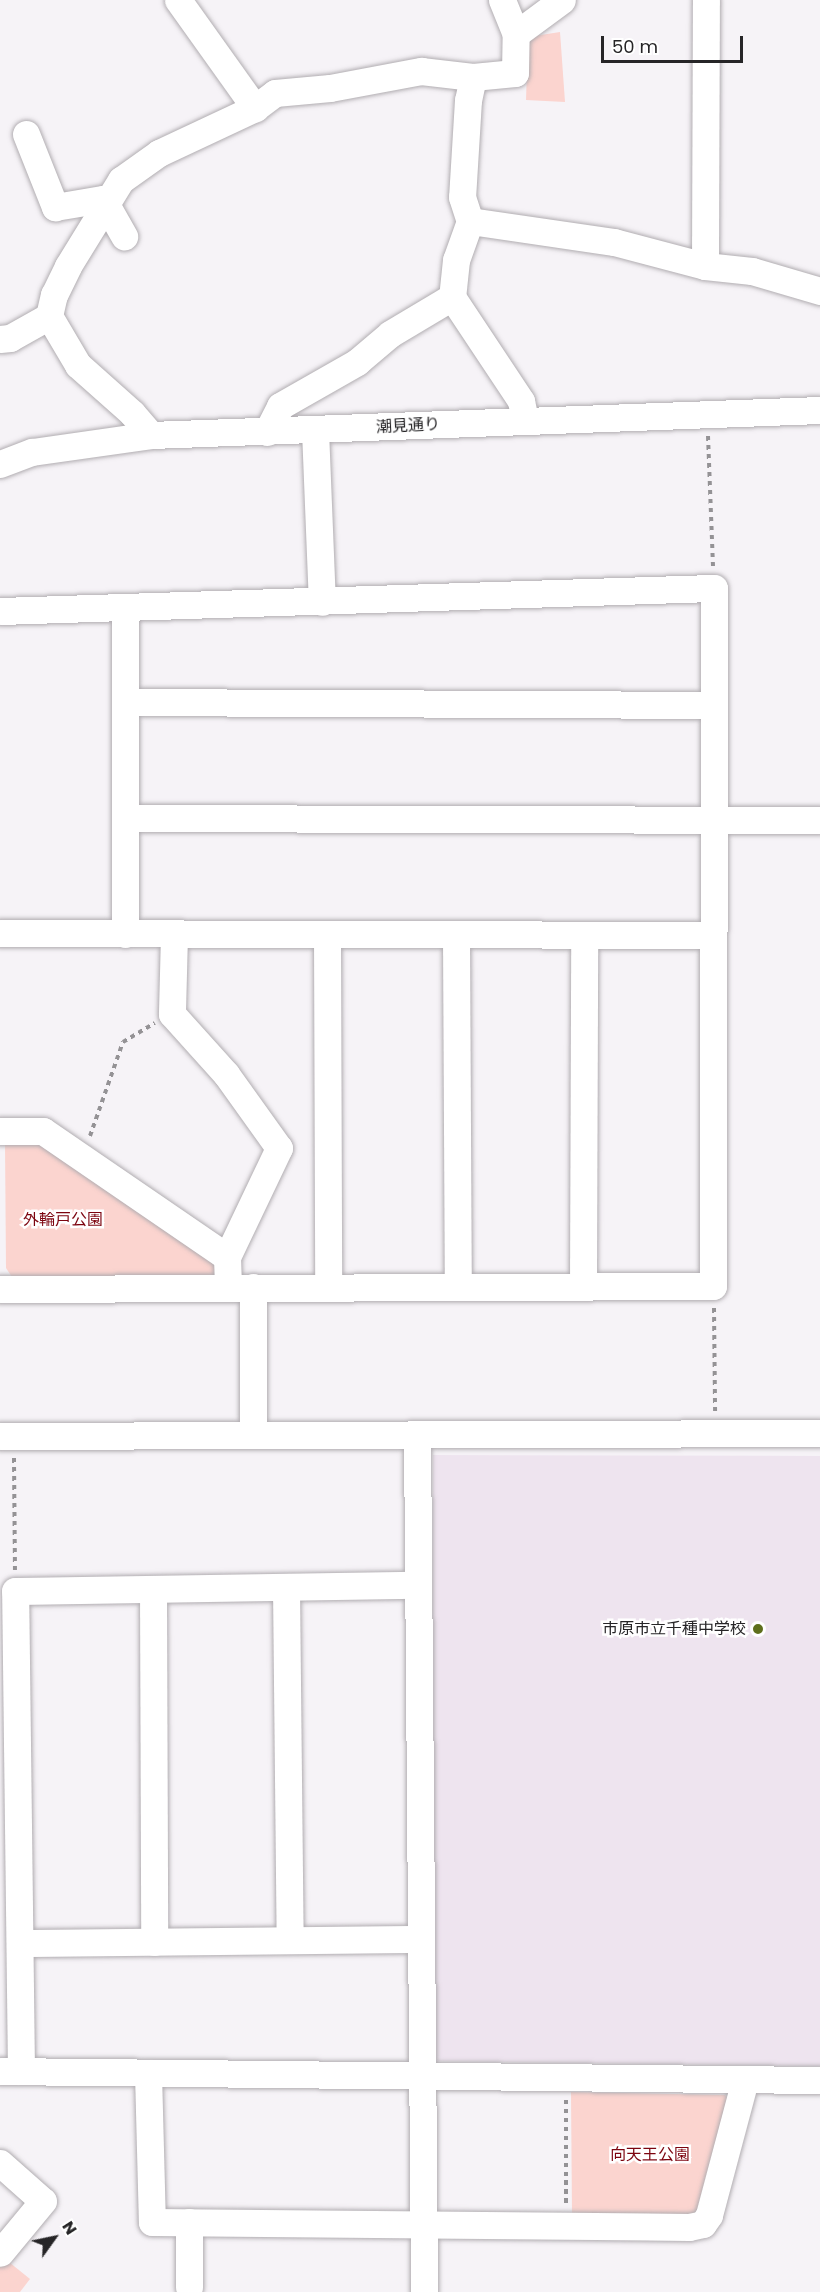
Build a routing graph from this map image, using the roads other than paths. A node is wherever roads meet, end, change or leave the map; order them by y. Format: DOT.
graph roads {
  1 [pos="178,0"];
  2 [pos="502,0"];
  3 [pos="562,0"];
  4 [pos="706,0"];
  5 [pos="516,34"];
  6 [pos="473,77"];
  7 [pos="255,108"];
  8 [pos="26,134"];
  9 [pos="106,204"];
  10 [pos="470,221"];
  11 [pos="124,236"];
  12 [pos="705,266"];
  13 [pos="820,291"];
  14 [pos="452,297"];
  15 [pos="49,316"];
  16 [pos="0,339"];
  17 [pos="820,410"];
  18 [pos="525,420"];
  19 [pos="315,430"];
  20 [pos="267,432"];
  21 [pos="150,435"];
  22 [pos="0,464"];
  23 [pos="322,602"];
  24 [pos="125,608"];
  25 [pos="0,611"];
  26 [pos="126,702"];
  27 [pos="712,705"];
  28 [pos="126,818"];
  29 [pos="712,820"];
  30 [pos="820,820"];
  31 [pos="0,933"];
  32 [pos="125,934"];
  33 [pos="174,935"];
  34 [pos="711,935"];
  35 [pos="327,936"];
  36 [pos="456,936"];
  37 [pos="584,936"];
  38 [pos="0,1131"];
  39 [pos="227,1257"];
  40 [pos="240,1287"];
  41 [pos="458,1287"];
  42 [pos="583,1287"];
  43 [pos="327,1288"];
  44 [pos="0,1289"];
  45 [pos="820,1433"];
  46 [pos="253,1434"];
  47 [pos="417,1434"];
  48 [pos="7,1436"];
  49 [pos="418,1586"];
  50 [pos="286,1587"];
  51 [pos="153,1589"];
  52 [pos="9,1774"];
  53 [pos="421,1939"];
  54 [pos="290,1940"];
  55 [pos="154,1942"];
  56 [pos="20,1943"];
  57 [pos="11,2071"];
  58 [pos="148,2073"];
  59 [pos="422,2076"];
  60 [pos="745,2080"];
  61 [pos="820,2080"];
  62 [pos="0,2163"];
  63 [pos="189,2222"];
  64 [pos="423,2224"];
  65 [pos="0,2253"];
  66 [pos="189,2287"];
  67 [pos="424,2292"];
  1 -- 7 [label="street"];
  2 -- 5 [label="street"];
  3 -- 5 [label="street"];
  4 -- 12 [label="street"];
  5 -- 6 [label="street"];
  6 -- 7 [label="street"];
  6 -- 10 [label="street"];
  7 -- 9 [label="street"];
  8 -- 9 [label="street"];
  9 -- 11 [label="street"];
  9 -- 15 [label="street"];
  10 -- 12 [label="street"];
  10 -- 14 [label="street"];
  12 -- 13 [label="street"];
  14 -- 18 [label="street"];
  14 -- 20 [label="street"];
  15 -- 16 [label="street"];
  15 -- 21 [label="street"];
  17 -- 18 [label="street, 潮見通り"];
  18 -- 19 [label="street, 潮見通り"];
  19 -- 20 [label="street, 潮見通り"];
  19 -- 23 [label="street"];
  20 -- 21 [label="street, 潮見通り"];
  21 -- 22 [label="street, 潮見通り"];
  23 -- 24 [label="street"];
  23 -- 27 [label="street"];
  24 -- 25 [label="street"];
  24 -- 26 [label="street"];
  26 -- 27 [label="street"];
  26 -- 28 [label="street"];
  27 -- 29 [label="street"];
  28 -- 29 [label="street"];
  28 -- 32 [label="street"];
  29 -- 30 [label="street"];
  29 -- 34 [label="street"];
  31 -- 32 [label="street"];
  32 -- 33 [label="street"];
  33 -- 35 [label="street"];
  33 -- 39 [label="street"];
  34 -- 37 [label="street"];
  34 -- 42 [label="street"];
  35 -- 36 [label="street"];
  35 -- 43 [label="street"];
  36 -- 37 [label="street"];
  36 -- 41 [label="street"];
  37 -- 42 [label="street"];
  38 -- 39 [label="street"];
  39 -- 40 [label="street"];
  40 -- 43 [label="street"];
  40 -- 44 [label="street"];
  40 -- 46 [label="street"];
  41 -- 42 [label="street"];
  41 -- 43 [label="street"];
  45 -- 47 [label="street"];
  46 -- 47 [label="street"];
  46 -- 48 [label="street"];
  47 -- 49 [label="street"];
  49 -- 50 [label="street"];
  49 -- 53 [label="street"];
  50 -- 51 [label="street"];
  50 -- 54 [label="street"];
  51 -- 52 [label="street"];
  51 -- 55 [label="street"];
  52 -- 56 [label="street"];
  53 -- 54 [label="street"];
  53 -- 59 [label="street"];
  54 -- 55 [label="street"];
  55 -- 56 [label="street"];
  56 -- 57 [label="street"];
  57 -- 58 [label="street"];
  58 -- 59 [label="street"];
  58 -- 63 [label="street"];
  59 -- 60 [label="street"];
  59 -- 64 [label="street"];
  60 -- 61 [label="street"];
  60 -- 64 [label="street"];
  62 -- 65 [label="street"];
  63 -- 64 [label="street"];
  63 -- 66 [label="street"];
  64 -- 67 [label="street"];
}
